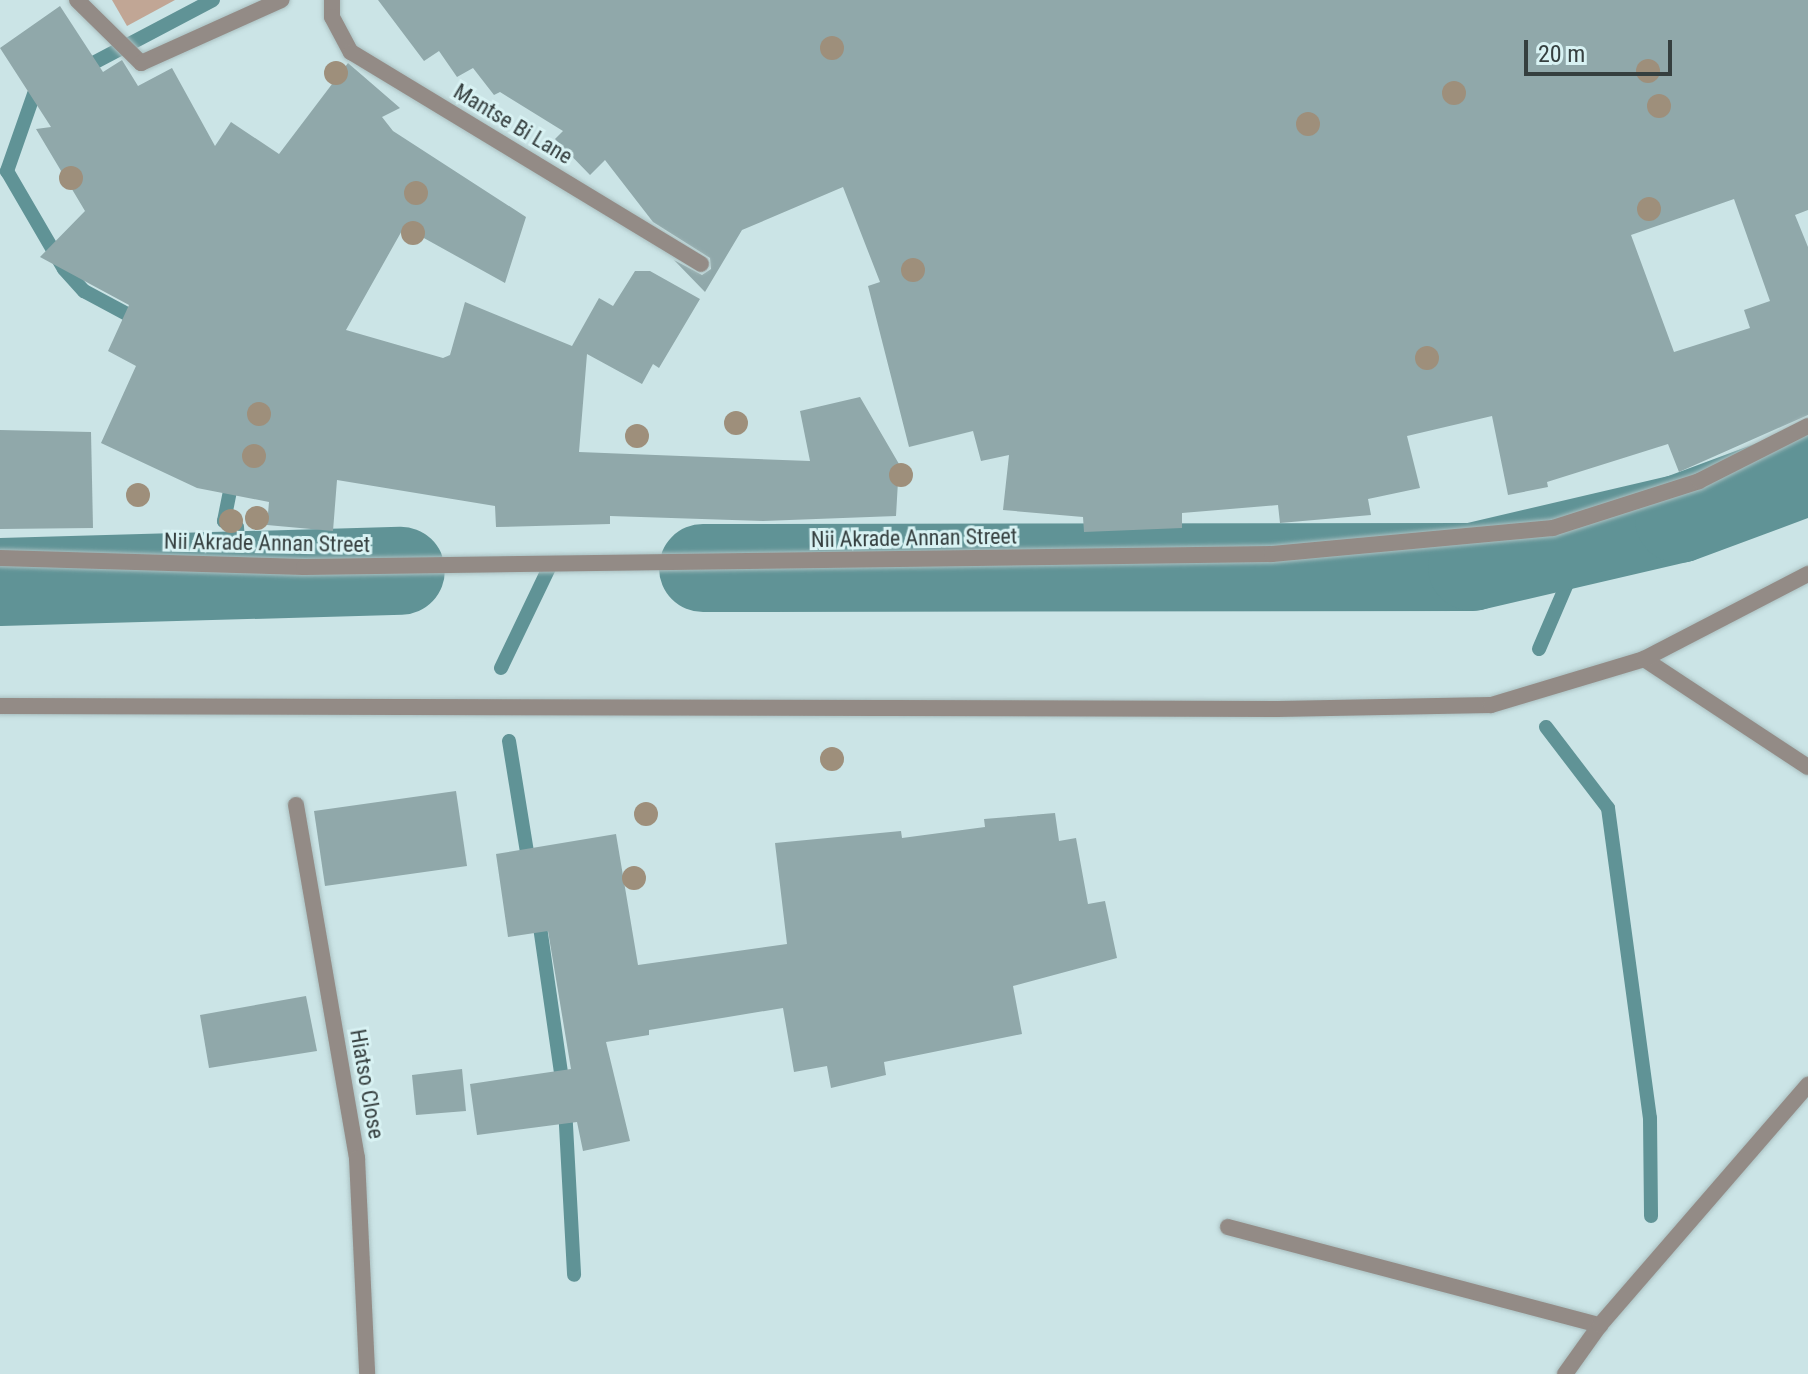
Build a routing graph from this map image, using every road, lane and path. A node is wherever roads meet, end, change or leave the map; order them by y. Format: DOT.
graph roads {
  1 [pos="77,0"];
  2 [pos="281,0"];
  3 [pos="332,0"];
  4 [pos="701,264"];
  5 [pos="1808,426"];
  6 [pos="0,558"];
  7 [pos="1808,574"];
  8 [pos="1644,659"];
  9 [pos="0,706"];
  10 [pos="1808,767"];
  11 [pos="296,805"];
  12 [pos="1808,1085"];
  13 [pos="1228,1227"];
  14 [pos="1600,1325"];
  15 [pos="367,1374"];
  16 [pos="1565,1374"];
  1 -- 2 [label="street"];
  3 -- 4 [label="street, Mantse Bi Lane"];
  5 -- 6 [label="street, Nii Akrade Annan Street"];
  7 -- 8 [label="street"];
  8 -- 9 [label="street"];
  8 -- 10 [label="street"];
  11 -- 15 [label="street, Hiatso Close"];
  12 -- 14 [label="street"];
  13 -- 14 [label="street"];
  14 -- 16 [label="street"];
}
